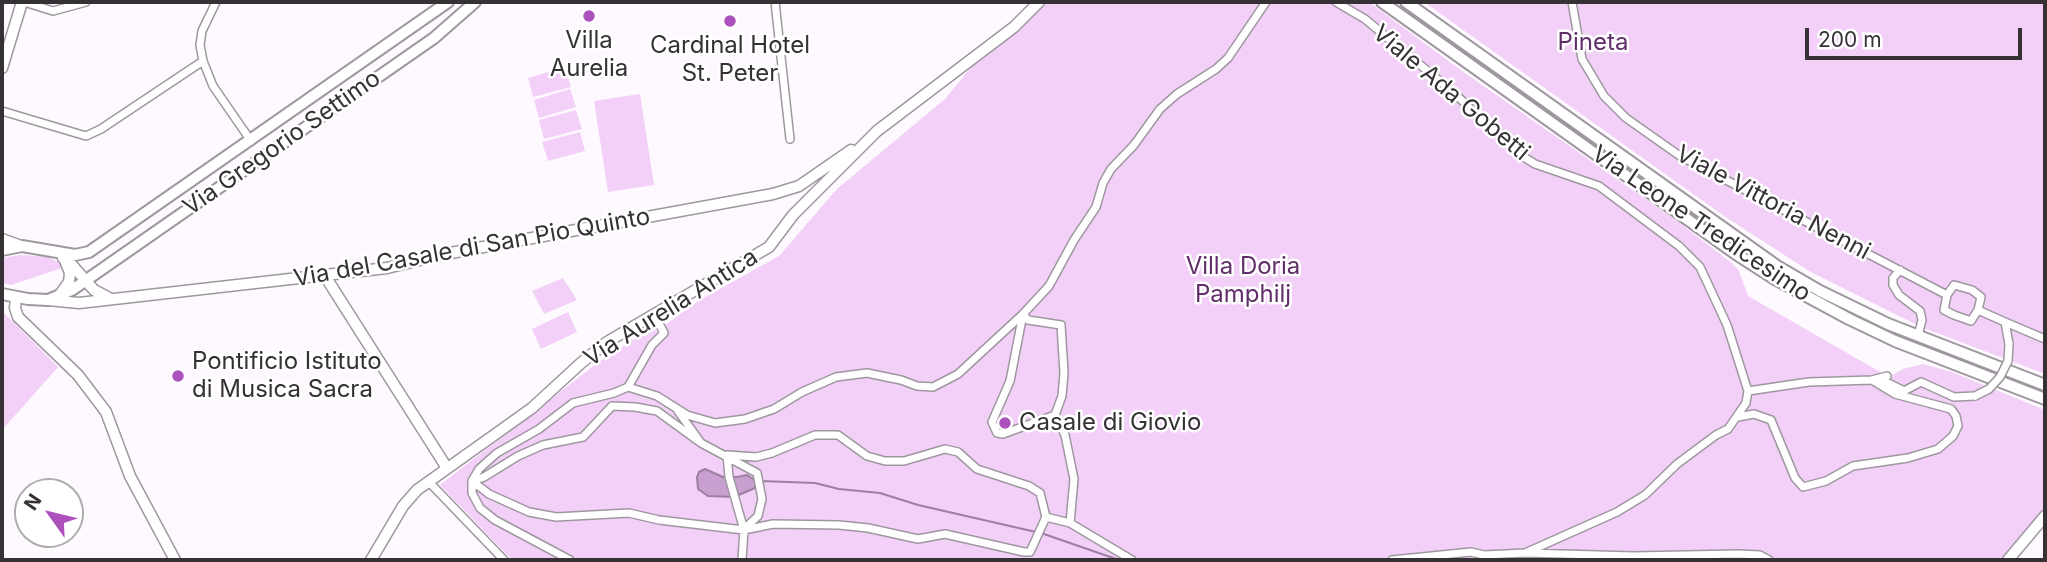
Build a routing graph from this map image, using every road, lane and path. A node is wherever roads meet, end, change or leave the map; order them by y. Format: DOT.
graph roads {
  1 [pos="23,2"];
  2 [pos="86,2"];
  3 [pos="216,2"];
  4 [pos="448,2"];
  5 [pos="475,2"];
  6 [pos="775,2"];
  7 [pos="1039,2"];
  8 [pos="1266,2"];
  9 [pos="1336,2"];
  10 [pos="1382,2"];
  11 [pos="1406,2"];
  12 [pos="1572,2"];
  13 [pos="202,61"];
  14 [pos="2,68"];
  15 [pos="2,111"];
  16 [pos="877,131"];
  17 [pos="790,139"];
  18 [pos="251,141"];
  19 [pos="799,186"];
  20 [pos="793,215"];
  21 [pos="2,239"];
  22 [pos="22,246"];
  23 [pos="2,250"];
  24 [pos="52,252"];
  25 [pos="63,258"];
  26 [pos="1900,270"];
  27 [pos="325,276"];
  28 [pos="85,281"];
  29 [pos="2,293"];
  30 [pos="1947,295"];
  31 [pos="16,297"];
  32 [pos="52,299"];
  33 [pos="111,299"];
  34 [pos="1978,310"];
  35 [pos="654,314"];
  36 [pos="1023,314"];
  37 [pos="2005,322"];
  38 [pos="1918,336"];
  39 [pos="2045,338"];
  40 [pos="1880,378"];
  41 [pos="2045,385"];
  42 [pos="628,387"];
  43 [pos="1748,391"];
  44 [pos="2045,399"];
  45 [pos="676,409"];
  46 [pos="1055,415"];
  47 [pos="1738,417"];
  48 [pos="701,443"];
  49 [pos="727,455"];
  50 [pos="447,468"];
  51 [pos="428,481"];
  52 [pos="472,481"];
  53 [pos="2045,516"];
  54 [pos="1046,517"];
  55 [pos="1070,523"];
  56 [pos="744,530"];
  57 [pos="1525,553"];
  58 [pos="175,560"];
  59 [pos="372,560"];
  60 [pos="504,560"];
  61 [pos="570,560"];
  62 [pos="742,560"];
  63 [pos="1132,560"];
  64 [pos="1392,560"];
  65 [pos="1769,560"];
  66 [pos="2008,560"];
  1 -- 2 [label="street"];
  1 -- 14 [label="main road"];
  3 -- 13 [label="street"];
  4 -- 18 [label="main road, Via Gregorio Settimo"];
  5 -- 28 [label="main road, Via Gregorio Settimo"];
  6 -- 17 [label="street"];
  7 -- 16 [label="main road, Via Aurelia Antica"];
  8 -- 36 [label="street"];
  9 -- 43 [label="street, Viale Ada Gobetti"];
  10 -- 44 [label="main road, Via Leone Tredicesimo"];
  11 -- 38 [label="main road, Via Leone Tredicesimo"];
  12 -- 26 [label="street, Viale Vittoria Nenni"];
  13 -- 15 [label="street"];
  13 -- 18 [label="street"];
  16 -- 19 [label="main road, Via del Casale di San Pio Quinto"];
  16 -- 20 [label="main road, Via Aurelia Antica"];
  18 -- 24 [label="main road, Via Gregorio Settimo"];
  19 -- 20 [label="main road"];
  19 -- 27 [label="main road, Via del Casale di San Pio Quinto"];
  20 -- 35 [label="main road, Via Aurelia Antica"];
  21 -- 22 [label="main road"];
  22 -- 23 [label="main road"];
  22 -- 24 [label="main road, Via Gregorio Settimo"];
  24 -- 25 [label="main road"];
  25 -- 28 [label="main road"];
  25 -- 32 [label="main road"];
  26 -- 30 [label="street, Viale Vittoria Nenni"];
  26 -- 38 [label="street"];
  27 -- 33 [label="main road, Via del Casale di San Pio Quinto"];
  27 -- 50 [label="main road"];
  28 -- 32 [label="main road, Via Gregorio Settimo"];
  28 -- 33 [label="main road"];
  29 -- 31 [label="main road"];
  30 -- 34 [label="street"];
  30 -- 34 [label="street"];
  31 -- 32 [label="main road"];
  31 -- 58 [label="main road"];
  32 -- 33 [label="main road, Via del Casale di San Pio Quinto"];
  34 -- 37 [label="street"];
  35 -- 42 [label="street"];
  35 -- 50 [label="main road, Via Aurelia Antica"];
  36 -- 45 [label="street"];
  36 -- 46 [label="street"];
  36 -- 46 [label="street"];
  37 -- 39 [label="street"];
  37 -- 40 [label="street, bridge"];
  38 -- 41 [label="main road, Via Leone Tredicesimo"];
  40 -- 43 [label="street"];
  40 -- 47 [label="street"];
  42 -- 45 [label="street"];
  42 -- 52 [label="street"];
  43 -- 47 [label="street"];
  45 -- 48 [label="street"];
  46 -- 55 [label="street"];
  47 -- 57 [label="street"];
  48 -- 49 [label="street"];
  48 -- 52 [label="street"];
  49 -- 54 [label="street"];
  49 -- 56 [label="street"];
  49 -- 56 [label="street"];
  50 -- 51 [label="main road, Via Aurelia Antica"];
  51 -- 59 [label="main road, Via Aurelia Antica"];
  51 -- 60 [label="street"];
  52 -- 56 [label="street"];
  52 -- 61 [label="street"];
  53 -- 66 [label="main road"];
  54 -- 55 [label="street"];
  54 -- 56 [label="street"];
  55 -- 63 [label="street"];
  56 -- 62 [label="street"];
  57 -- 64 [label="street"];
  57 -- 65 [label="street"];
}
